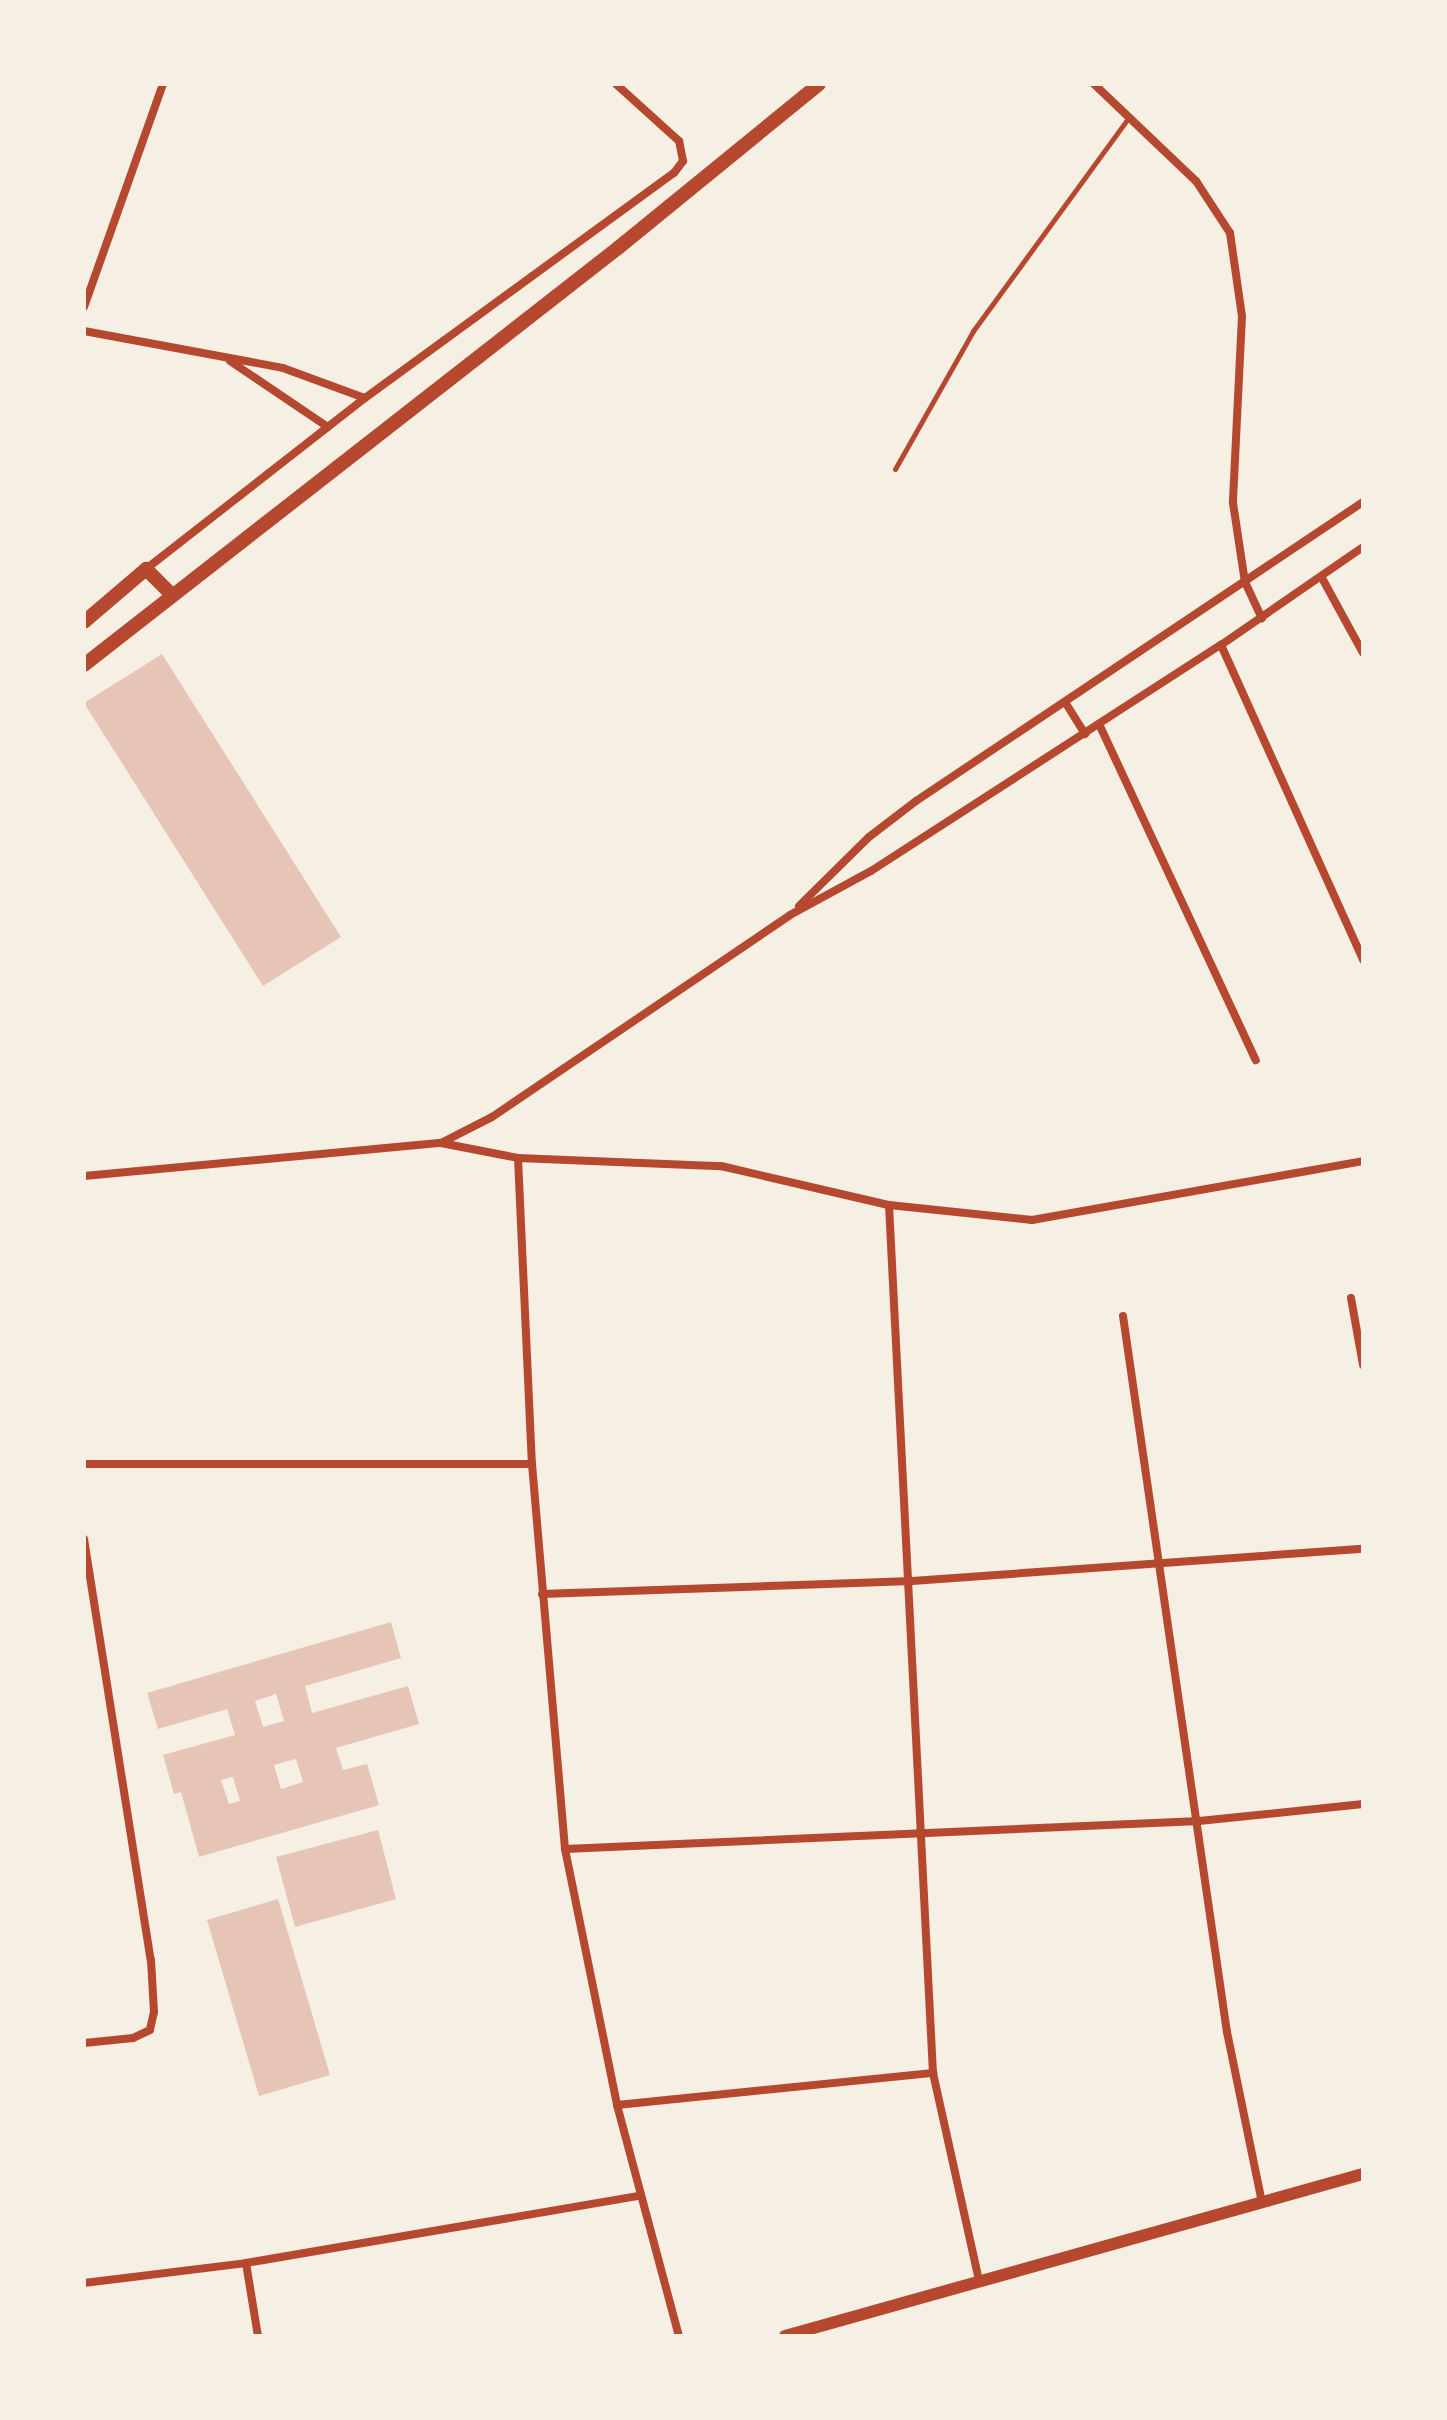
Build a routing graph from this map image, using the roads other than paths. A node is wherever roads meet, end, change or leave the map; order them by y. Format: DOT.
graph roads {
  1 [pos="163,84"];
  2 [pos="616,84"];
  3 [pos="819,84"];
  4 [pos="1094,84"];
  5 [pos="1129,117"];
  6 [pos="84,307"];
  7 [pos="84,331"];
  8 [pos="229,361"];
  9 [pos="365,398"];
  10 [pos="328,427"];
  11 [pos="895,469"];
  12 [pos="1363,502"];
  13 [pos="1363,547"];
  14 [pos="146,569"];
  15 [pos="1322,578"];
  16 [pos="1245,582"];
  17 [pos="172,595"];
  18 [pos="1262,618"];
  19 [pos="84,622"];
  20 [pos="1221,645"];
  21 [pos="1363,653"];
  22 [pos="84,665"];
  23 [pos="1065,702"];
  24 [pos="1099,724"];
  25 [pos="1085,734"];
  26 [pos="790,915"];
  27 [pos="1363,960"];
  28 [pos="1256,1060"];
  29 [pos="441,1143"];
  30 [pos="518,1158"];
  31 [pos="1363,1161"];
  32 [pos="84,1176"];
  33 [pos="889,1205"];
  34 [pos="1351,1298"];
  35 [pos="1123,1316"];
  36 [pos="1363,1365"];
  37 [pos="84,1464"];
  38 [pos="532,1464"];
  39 [pos="84,1539"];
  40 [pos="1363,1549"];
  41 [pos="1161,1564"];
  42 [pos="912,1581"];
  43 [pos="542,1594"];
  44 [pos="1363,1804"];
  45 [pos="1199,1821"];
  46 [pos="921,1835"];
  47 [pos="565,1849"];
  48 [pos="84,2043"];
  49 [pos="933,2073"];
  50 [pos="617,2105"];
  51 [pos="1363,2174"];
  52 [pos="640,2196"];
  53 [pos="1262,2202"];
  54 [pos="246,2263"];
  55 [pos="979,2280"];
  56 [pos="84,2283"];
  57 [pos="258,2336"];
  58 [pos="679,2336"];
  59 [pos="785,2336"];
  1 -- 6 [label="street"];
  2 -- 9 [label="street"];
  3 -- 17 [label="main road"];
  4 -- 5 [label="street"];
  5 -- 11 [label="lane"];
  5 -- 16 [label="street"];
  7 -- 8 [label="street"];
  8 -- 9 [label="street"];
  8 -- 10 [label="street"];
  9 -- 10 [label="street"];
  10 -- 14 [label="street"];
  12 -- 16 [label="street"];
  13 -- 15 [label="street"];
  14 -- 17 [label="main road"];
  14 -- 19 [label="main road"];
  15 -- 18 [label="street"];
  15 -- 21 [label="street"];
  16 -- 18 [label="street"];
  16 -- 23 [label="street"];
  17 -- 22 [label="main road"];
  18 -- 20 [label="street"];
  20 -- 24 [label="street"];
  20 -- 27 [label="street"];
  23 -- 25 [label="street"];
  23 -- 26 [label="street"];
  24 -- 25 [label="street"];
  24 -- 28 [label="street"];
  25 -- 26 [label="street"];
  26 -- 29 [label="street"];
  29 -- 30 [label="street"];
  29 -- 32 [label="street"];
  30 -- 33 [label="street"];
  30 -- 38 [label="street"];
  31 -- 33 [label="street"];
  33 -- 42 [label="street"];
  34 -- 36 [label="street"];
  35 -- 41 [label="street"];
  37 -- 38 [label="street"];
  38 -- 43 [label="street"];
  39 -- 48 [label="street"];
  40 -- 41 [label="street"];
  41 -- 42 [label="street"];
  41 -- 45 [label="street"];
  42 -- 43 [label="street"];
  42 -- 46 [label="street"];
  43 -- 47 [label="street"];
  44 -- 45 [label="street"];
  45 -- 46 [label="street"];
  45 -- 53 [label="street"];
  46 -- 47 [label="street"];
  46 -- 49 [label="street"];
  47 -- 50 [label="street"];
  49 -- 50 [label="street"];
  49 -- 55 [label="street"];
  50 -- 52 [label="street"];
  51 -- 53 [label="street"];
  52 -- 54 [label="street"];
  52 -- 58 [label="street"];
  53 -- 55 [label="street"];
  54 -- 56 [label="street"];
  54 -- 57 [label="street"];
  55 -- 59 [label="street"];
}
